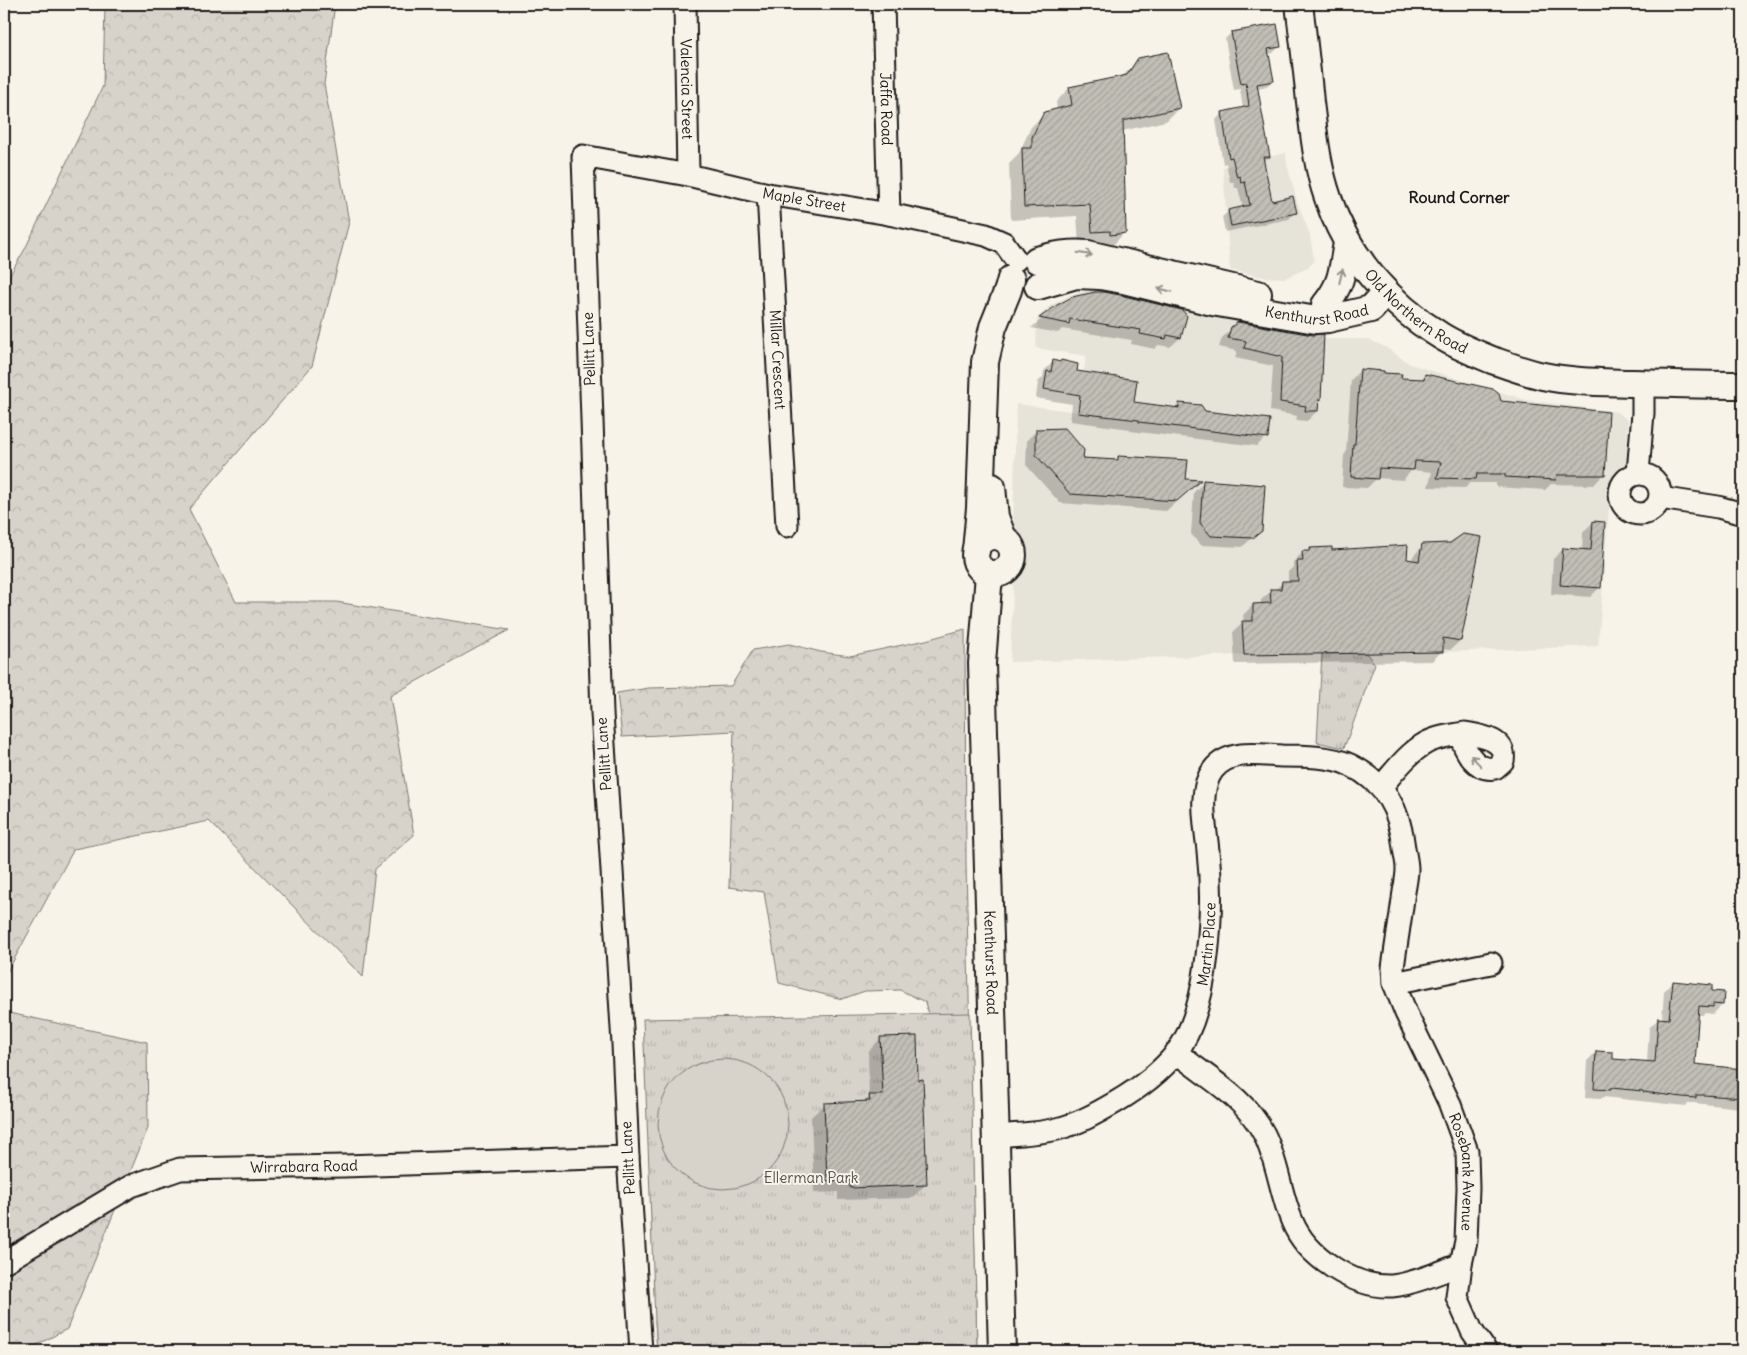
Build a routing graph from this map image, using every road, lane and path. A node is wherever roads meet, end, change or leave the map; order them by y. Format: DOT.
graph roads {
  1 [pos="685,4"];
  2 [pos="883,4"];
  3 [pos="1299,4"];
  4 [pos="583,156"];
  5 [pos="688,175"];
  6 [pos="768,194"];
  7 [pos="889,214"];
  8 [pos="1347,243"];
  9 [pos="1027,275"];
  10 [pos="1386,292"];
  11 [pos="1214,293"];
  12 [pos="1325,305"];
  13 [pos="1642,384"];
  14 [pos="1743,385"];
  15 [pos="1638,473"];
  16 [pos="1660,498"];
  17 [pos="1743,514"];
  18 [pos="787,526"];
  19 [pos="1003,538"];
  20 [pos="976,551"];
  21 [pos="989,574"];
  22 [pos="1460,734"];
  23 [pos="1349,764"];
  24 [pos="1381,787"];
  25 [pos="1491,963"];
  26 [pos="1394,983"];
  27 [pos="1176,1052"];
  28 [pos="996,1136"];
  29 [pos="628,1158"];
  30 [pos="4,1262"];
  31 [pos="1461,1264"];
  32 [pos="641,1351"];
  33 [pos="1002,1351"];
  34 [pos="1486,1351"];
  1 -- 5 [label="street, Valencia Street"];
  2 -- 7 [label="street, Jaffa Road"];
  3 -- 8 [label="main road, Old Northern Road"];
  4 -- 5 [label="street, Maple Street"];
  4 -- 29 [label="street, Pellitt Lane"];
  5 -- 6 [label="street, Maple Street"];
  6 -- 7 [label="street, Maple Street"];
  6 -- 18 [label="street, Millar Crescent"];
  7 -- 9 [label="street, Maple Street"];
  8 -- 10 [label="main road, Old Northern Road"];
  12 -- 8 [label="main road, one-way"];
  9 -- 11 [label="main road, Kenthurst Road"];
  9 -- 19 [label="main road"];
  9 -- 20 [label="main road"];
  10 -- 11 [label="main road, Kenthurst Road"];
  10 -- 12 [label="main road, Kenthurst Road"];
  10 -- 13 [label="main road, Old Northern Road"];
  11 -- 12 [label="main road, Kenthurst Road"];
  13 -- 14 [label="main road, Old Northern Road"];
  13 -- 15 [label="street"];
  15 -- 16 [label="street"];
  15 -- 16 [label="street"];
  16 -- 17 [label="street"];
  19 -- 20 [label="main road"];
  19 -- 21 [label="main road"];
  20 -- 21 [label="main road"];
  21 -- 28 [label="main road, Kenthurst Road"];
  22 -- 24 [label="street"];
  23 -- 24 [label="street, Rosebank Avenue"];
  23 -- 27 [label="street, Martin Place"];
  24 -- 26 [label="street, Rosebank Avenue"];
  25 -- 26 [label="street"];
  26 -- 31 [label="street, Rosebank Avenue"];
  27 -- 28 [label="street, Martin Place"];
  27 -- 31 [label="street"];
  28 -- 33 [label="main road, Kenthurst Road"];
  29 -- 30 [label="street, Wirrabara Road"];
  29 -- 32 [label="street, Pellitt Lane"];
  31 -- 34 [label="street, Rosebank Avenue"];
}
